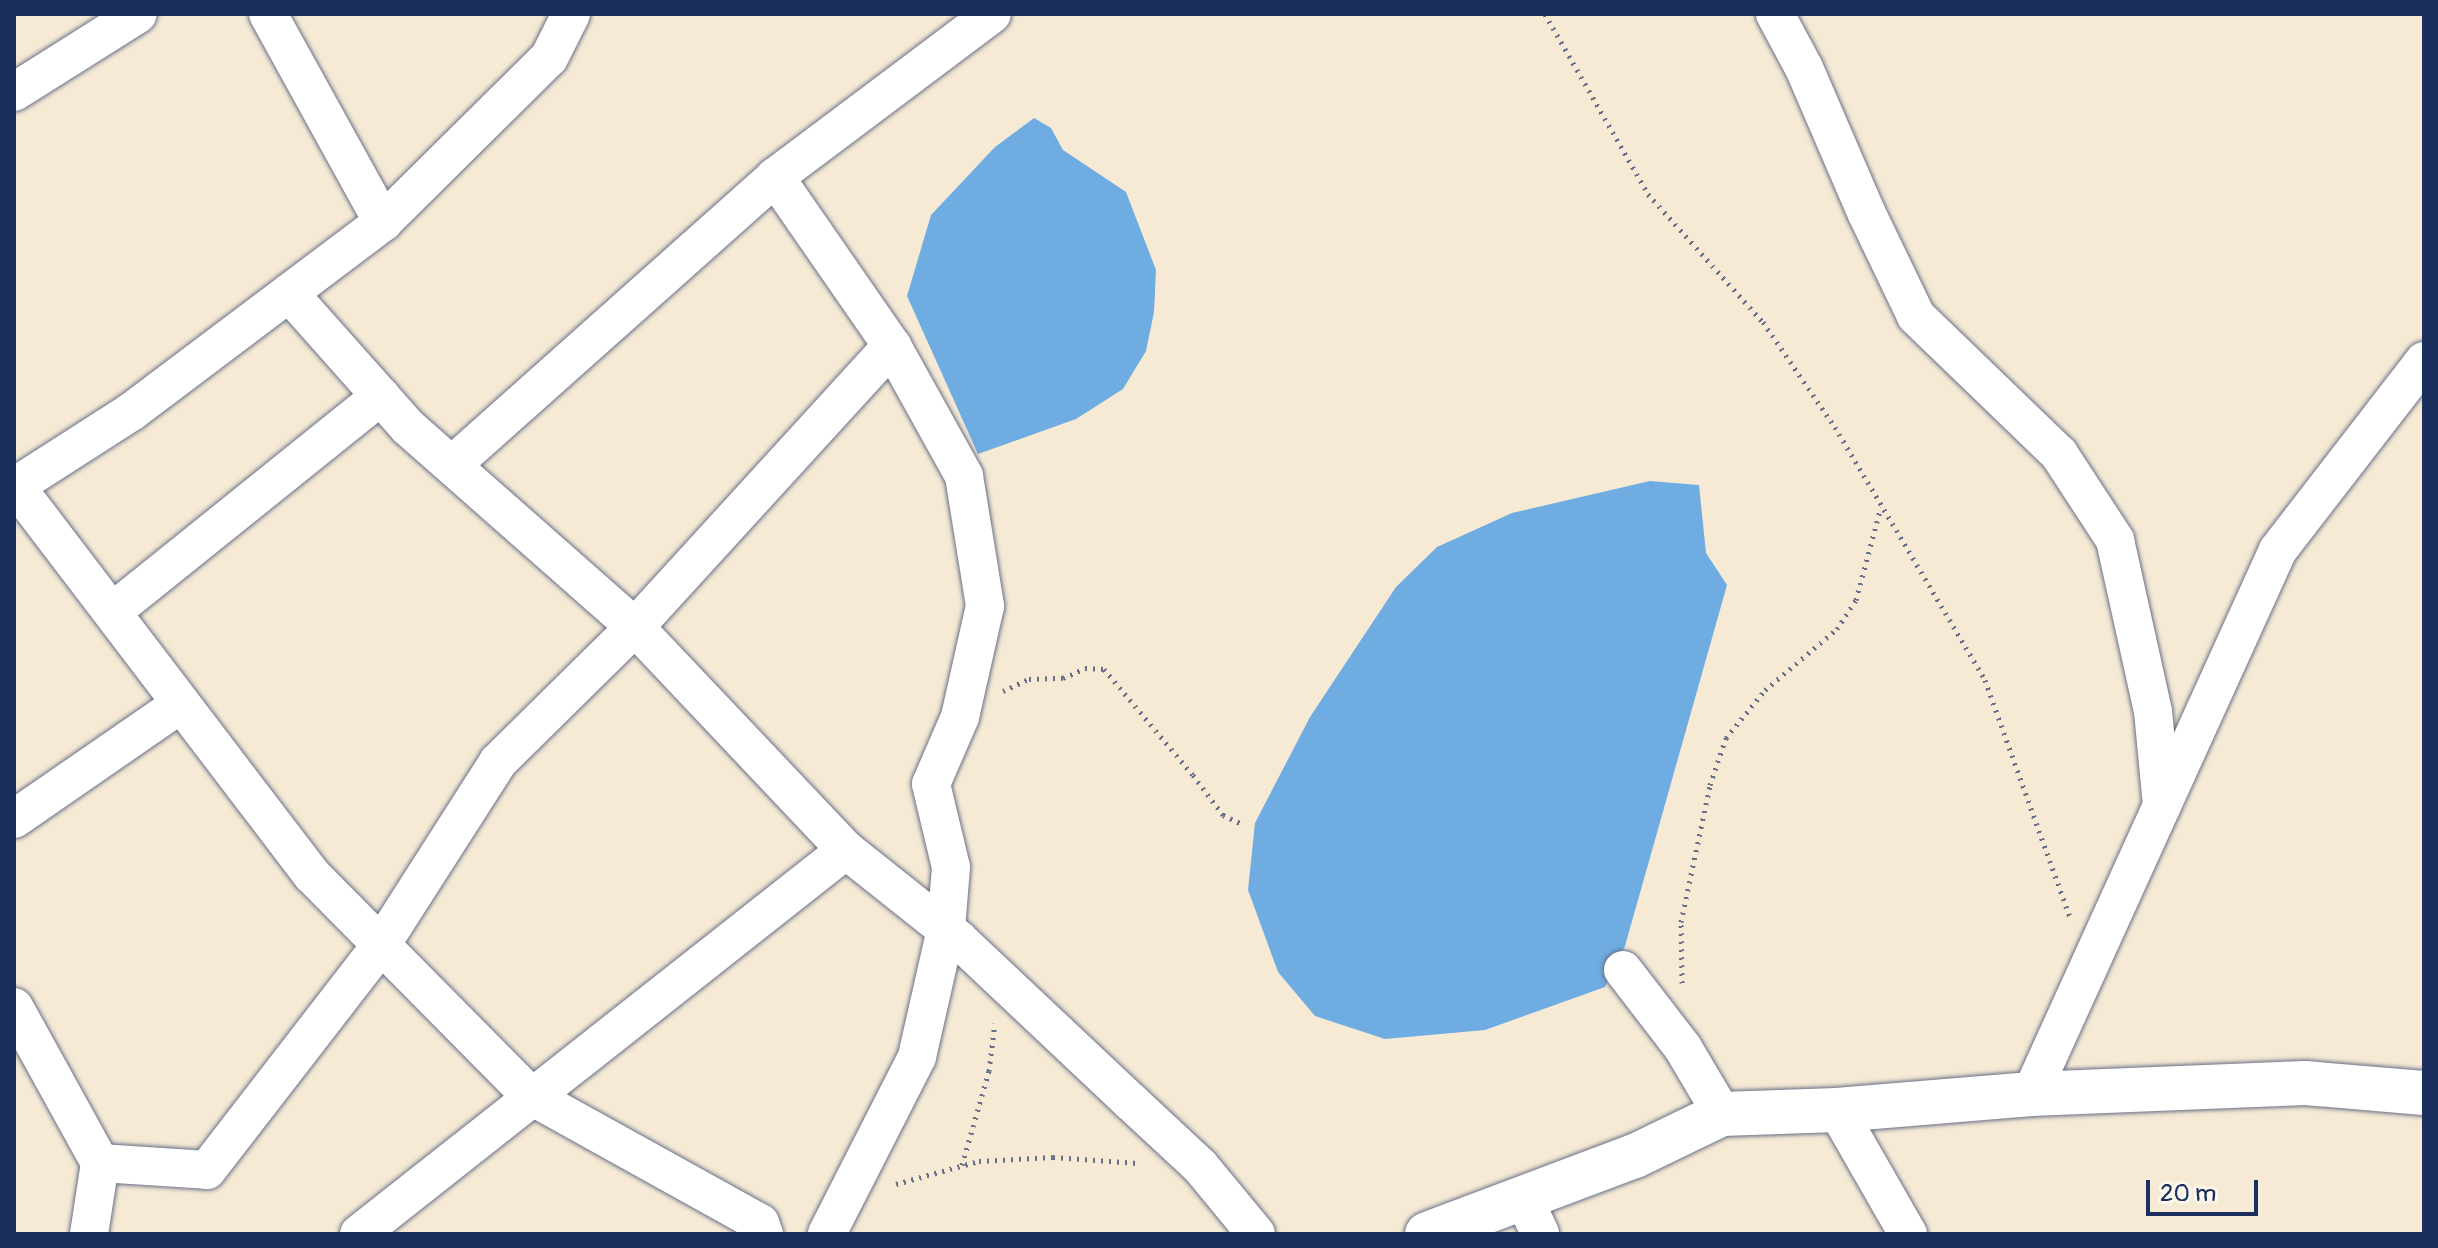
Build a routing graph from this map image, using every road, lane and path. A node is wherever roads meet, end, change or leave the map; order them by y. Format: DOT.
graph roads {
  1 [pos="138,14"];
  2 [pos="268,14"];
  3 [pos="571,14"];
  4 [pos="992,14"];
  5 [pos="1545,14"];
  6 [pos="1775,14"];
  7 [pos="14,92"];
  8 [pos="775,177"];
  9 [pos="383,222"];
  10 [pos="289,293"];
  11 [pos="892,346"];
  12 [pos="2424,361"];
  13 [pos="381,396"];
  14 [pos="452,465"];
  15 [pos="15,486"];
  16 [pos="1881,507"];
  17 [pos="112,612"];
  18 [pos="635,627"];
  19 [pos="181,704"];
  20 [pos="962,710"];
  21 [pos="2162,806"];
  22 [pos="14,819"];
  23 [pos="1242,824"];
  24 [pos="846,850"];
  25 [pos="946,929"];
  26 [pos="381,945"];
  27 [pos="2088,968"];
  28 [pos="1623,970"];
  29 [pos="1000,978"];
  30 [pos="1682,985"];
  31 [pos="14,1007"];
  32 [pos="2424,1093"];
  33 [pos="2031,1094"];
  34 [pos="531,1096"];
  35 [pos="1837,1110"];
  36 [pos="1722,1114"];
  37 [pos="100,1163"];
  38 [pos="962,1166"];
  39 [pos="1200,1166"];
  40 [pos="845,1197"];
  41 [pos="1532,1216"];
  42 [pos="89,1234"];
  43 [pos="359,1234"];
  44 [pos="764,1234"];
  45 [pos="827,1234"];
  46 [pos="1256,1234"];
  47 [pos="1427,1234"];
  48 [pos="1908,1234"];
  1 -- 7 [label="street"];
  2 -- 9 [label="street"];
  3 -- 9 [label="street"];
  4 -- 8 [label="street"];
  5 -- 16 [label="path"];
  6 -- 21 [label="street"];
  8 -- 11 [label="street"];
  8 -- 14 [label="street"];
  9 -- 10 [label="street"];
  10 -- 13 [label="street"];
  10 -- 15 [label="street"];
  11 -- 18 [label="street"];
  11 -- 20 [label="street"];
  12 -- 21 [label="street"];
  13 -- 14 [label="street"];
  13 -- 17 [label="street"];
  14 -- 18 [label="street"];
  15 -- 17 [label="street"];
  16 -- 27 [label="path"];
  16 -- 30 [label="path"];
  17 -- 19 [label="street"];
  18 -- 24 [label="street"];
  18 -- 26 [label="street"];
  19 -- 22 [label="street"];
  19 -- 26 [label="street"];
  20 -- 23 [label="path"];
  20 -- 25 [label="street"];
  21 -- 27 [label="street"];
  24 -- 25 [label="street"];
  24 -- 34 [label="street"];
  25 -- 29 [label="street"];
  25 -- 40 [label="street"];
  26 -- 34 [label="street"];
  26 -- 37 [label="street"];
  27 -- 33 [label="street"];
  28 -- 36 [label="street"];
  29 -- 38 [label="path"];
  29 -- 39 [label="street"];
  31 -- 37 [label="street"];
  32 -- 33 [label="street"];
  33 -- 35 [label="street"];
  34 -- 43 [label="street"];
  34 -- 44 [label="street"];
  35 -- 36 [label="street"];
  35 -- 48 [label="street"];
  36 -- 41 [label="street"];
  37 -- 42 [label="street"];
  38 -- 39 [label="path"];
  38 -- 40 [label="path"];
  39 -- 46 [label="street"];
  40 -- 45 [label="street"];
  41 -- 47 [label="street"];
}
